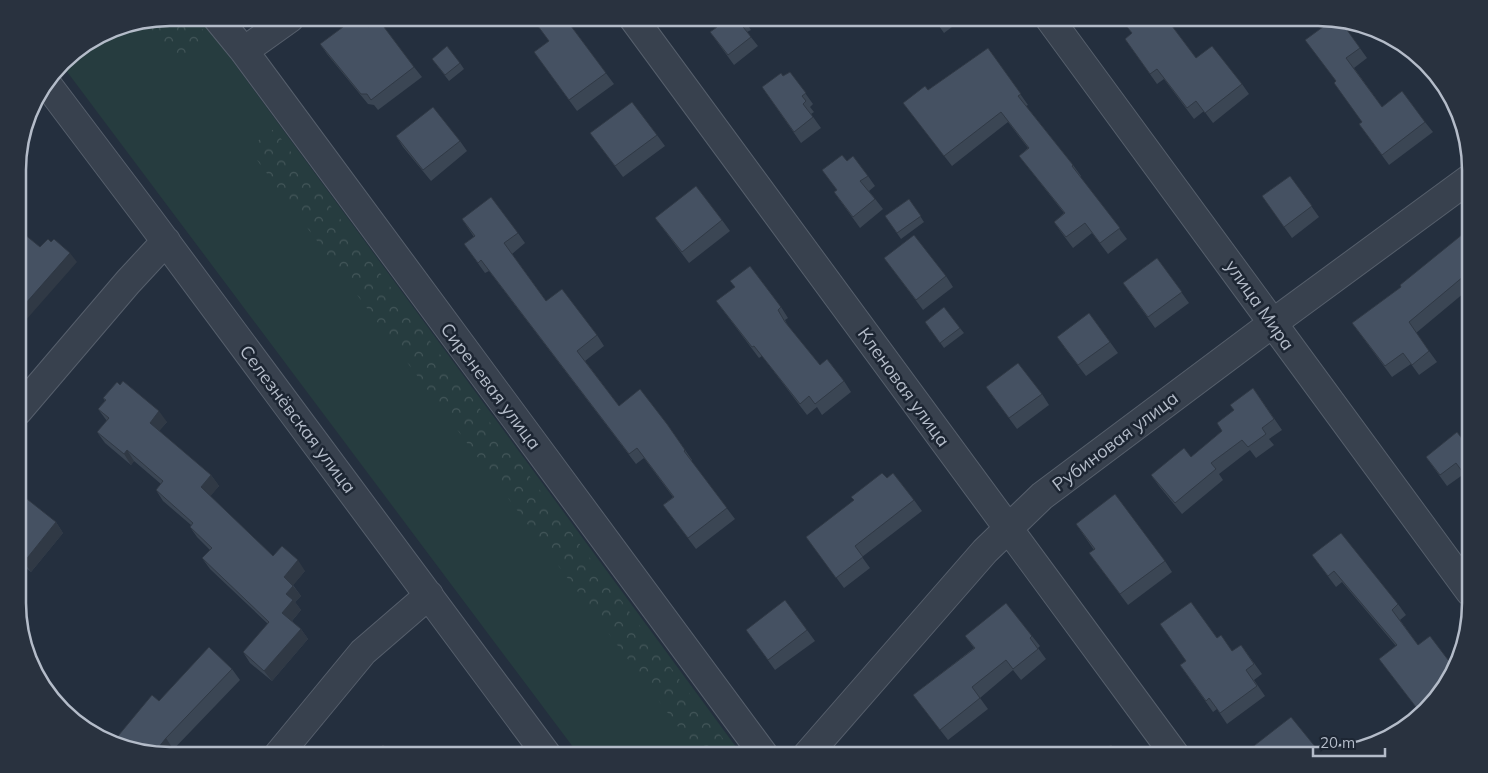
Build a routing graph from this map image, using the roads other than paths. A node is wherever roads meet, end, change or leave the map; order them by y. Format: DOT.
graph roads {
  1 [pos="224,26"];
  2 [pos="279,26"];
  3 [pos="639,26"];
  4 [pos="1055,26"];
  5 [pos="244,51"];
  6 [pos="51,90"];
  7 [pos="1462,184"];
  8 [pos="166,241"];
  9 [pos="1273,322"];
  10 [pos="26,401"];
  11 [pos="1008,529"];
  12 [pos="1462,581"];
  13 [pos="429,595"];
  14 [pos="758,746"];
  15 [pos="814,746"];
  16 [pos="1168,746"];
  17 [pos="285,747"];
  18 [pos="541,747"];
  1 -- 5 [label="street, Сиреневая улица"];
  2 -- 5 [label="street"];
  3 -- 11 [label="street, Кленовая улица"];
  4 -- 9 [label="street, улица Мира"];
  5 -- 14 [label="street, Сиреневая улица"];
  6 -- 8 [label="street, Селезнёвская улица"];
  7 -- 9 [label="street, Рубиновая улица"];
  8 -- 10 [label="street"];
  8 -- 13 [label="street, Селезнёвская улица"];
  9 -- 11 [label="street, Рубиновая улица"];
  9 -- 12 [label="street, улица Мира"];
  11 -- 15 [label="street, Рубиновая улица"];
  11 -- 16 [label="street, Кленовая улица"];
  13 -- 17 [label="street"];
  13 -- 18 [label="street, Селезнёвская улица"];
}
